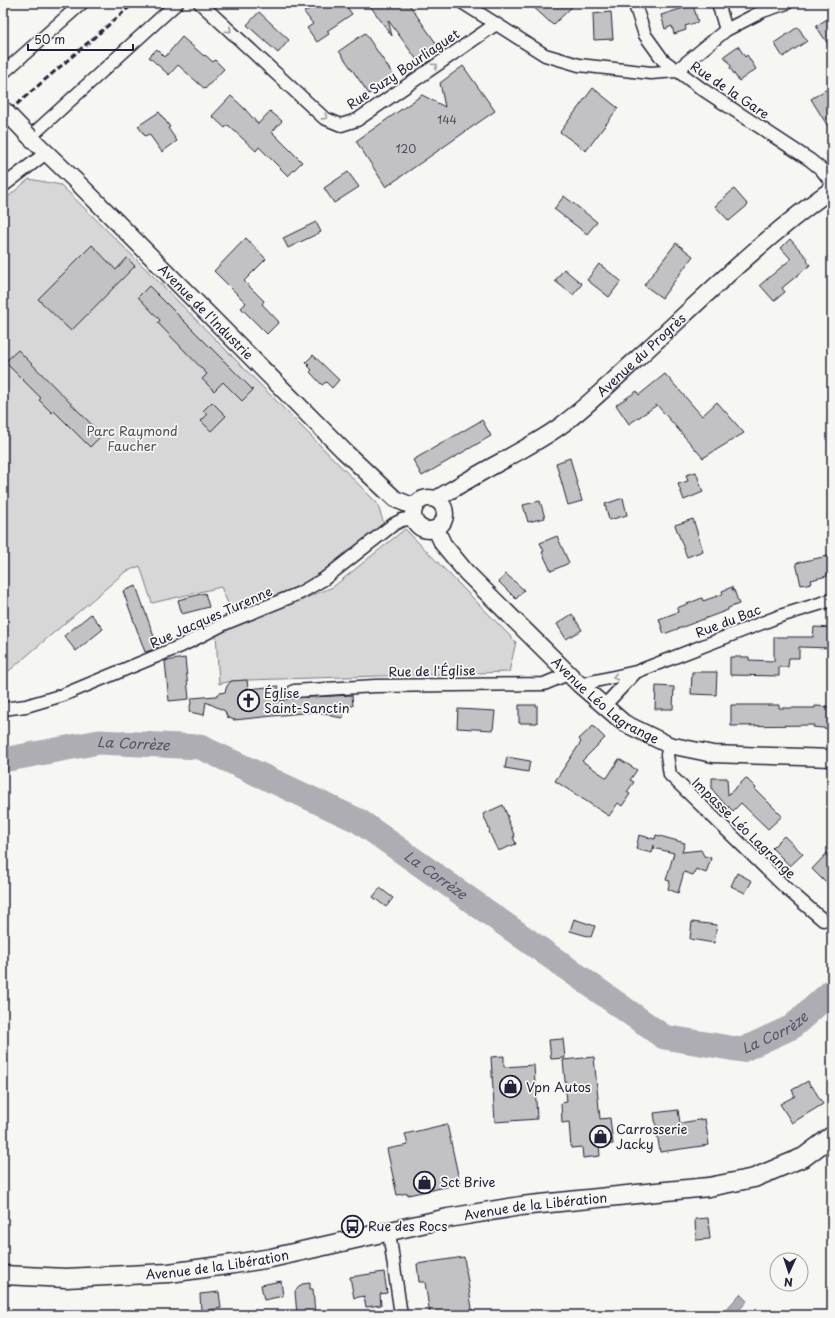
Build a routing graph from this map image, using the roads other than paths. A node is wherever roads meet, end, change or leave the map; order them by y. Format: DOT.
graph roads {
  1 [pos="82,3"];
  2 [pos="177,3"];
  3 [pos="200,3"];
  4 [pos="463,3"];
  5 [pos="636,3"];
  6 [pos="718,3"];
  7 [pos="787,3"];
  8 [pos="496,24"];
  9 [pos="726,30"];
  10 [pos="676,71"];
  11 [pos="3,73"];
  12 [pos="3,109"];
  13 [pos="30,137"];
  14 [pos="46,153"];
  15 [pos="832,183"];
  16 [pos="3,186"];
  17 [pos="832,189"];
  18 [pos="436,499"];
  19 [pos="414,512"];
  20 [pos="436,529"];
  21 [pos="832,600"];
  22 [pos="636,672"];
  23 [pos="568,674"];
  24 [pos="580,686"];
  25 [pos="294,691"];
  26 [pos="604,706"];
  27 [pos="3,709"];
  28 [pos="669,745"];
  29 [pos="832,758"];
  30 [pos="823,920"];
  31 [pos="832,1136"];
  32 [pos="389,1232"];
  33 [pos="3,1275"];
  34 [pos="401,1315"];
  1 -- 11 [label="street"];
  2 -- 13 [label="street"];
  3 -- 8 [label="street, Rue Suzy Bourliaguet, one-way"];
  4 -- 8 [label="street"];
  5 -- 10 [label="street, Rue de la Gare"];
  6 -- 9 [label="street"];
  7 -- 9 [label="street"];
  8 -- 10 [label="street"];
  9 -- 10 [label="street"];
  10 -- 15 [label="street, Rue de la Gare"];
  12 -- 13 [label="main road, Avenue de l'Industrie, bridge"];
  13 -- 14 [label="main road, Avenue de l'Industrie"];
  14 -- 16 [label="street"];
  14 -- 19 [label="main road, Avenue de l'Industrie"];
  17 -- 18 [label="main road, Avenue du Progrès"];
  18 -- 19 [label="main road"];
  18 -- 20 [label="main road"];
  19 -- 20 [label="main road"];
  19 -- 27 [label="street, Rue Jacques Turenne"];
  20 -- 23 [label="main road, Avenue Léo Lagrange"];
  21 -- 22 [label="street, Rue du Bac"];
  22 -- 24 [label="street, Rue du Bac, one-way"];
  22 -- 26 [label="street, Rue du Bac"];
  23 -- 24 [label="main road, Avenue Léo Lagrange"];
  23 -- 25 [label="street, Rue de l'Église"];
  24 -- 26 [label="main road, Avenue Léo Lagrange"];
  26 -- 28 [label="main road, Avenue Léo Lagrange"];
  28 -- 29 [label="main road, Avenue Léo Lagrange"];
  28 -- 30 [label="street, Impasse Léo Lagrange"];
  31 -- 32 [label="main road, Avenue de la Libération"];
  32 -- 33 [label="main road, Avenue de la Libération"];
  32 -- 34 [label="street"];
}
